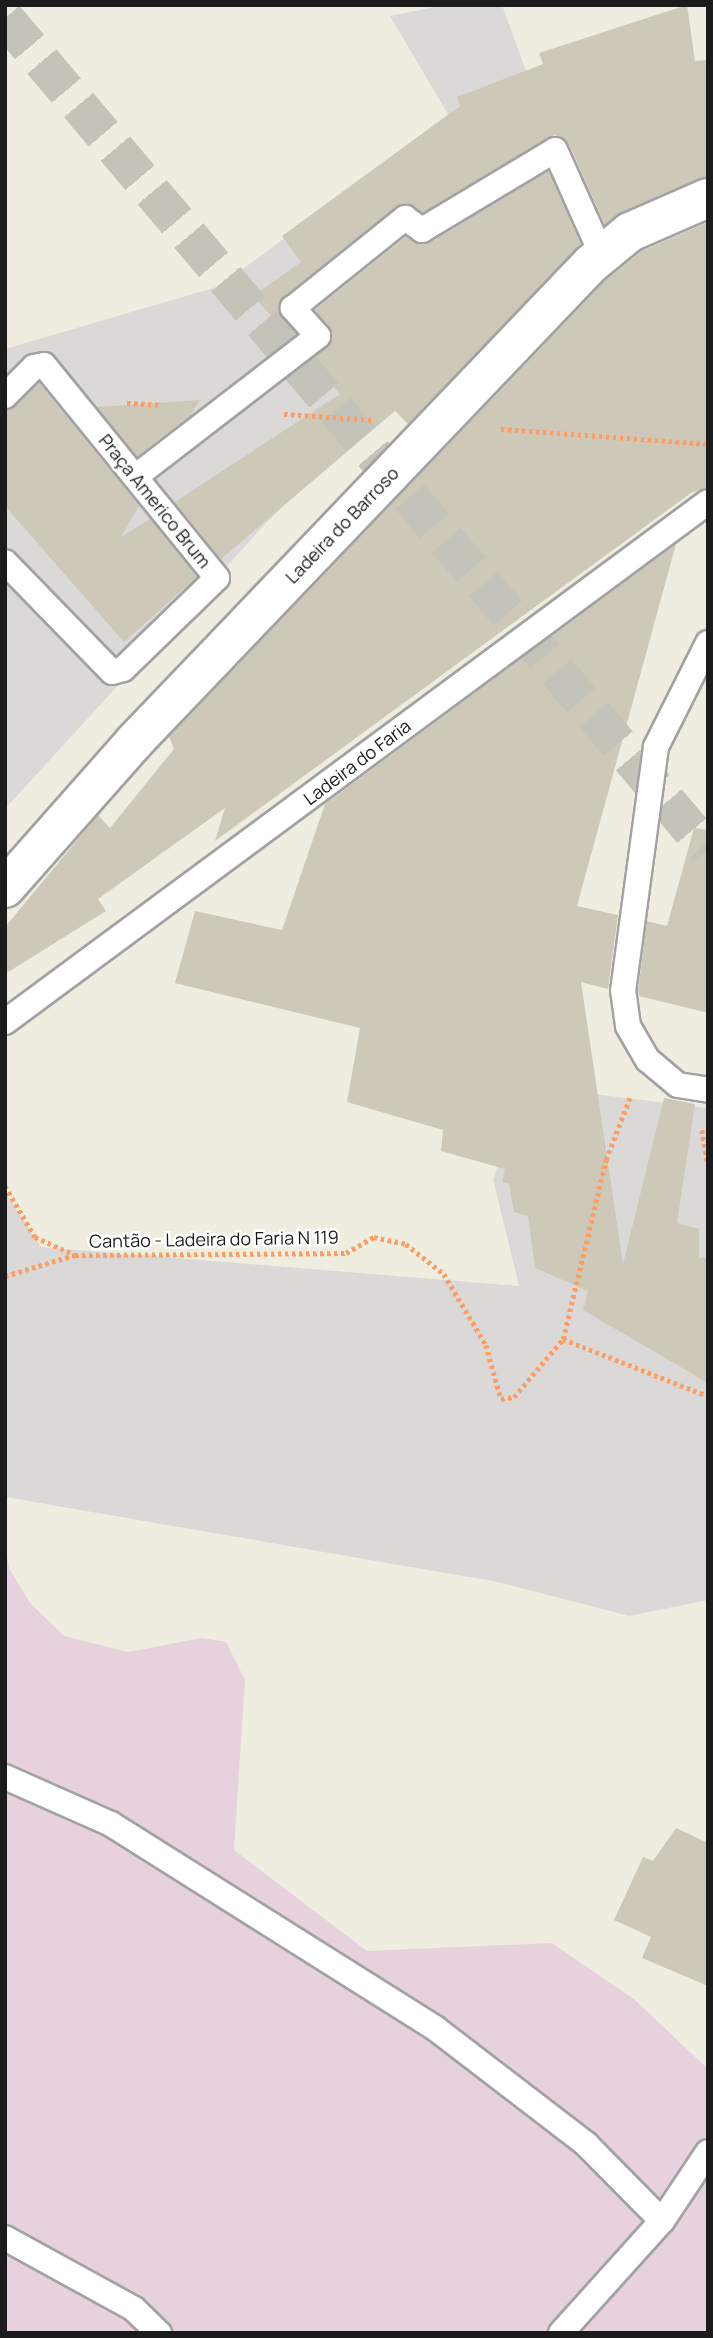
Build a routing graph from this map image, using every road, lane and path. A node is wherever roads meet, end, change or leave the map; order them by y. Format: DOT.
graph roads {
  1 [pos="708,198"];
  2 [pos="602,255"];
  3 [pos="5,396"];
  4 [pos="118,402"];
  5 [pos="172,406"];
  6 [pos="269,412"];
  7 [pos="378,420"];
  8 [pos="488,428"];
  9 [pos="708,444"];
  10 [pos="135,477"];
  11 [pos="708,502"];
  12 [pos="5,562"];
  13 [pos="708,643"];
  14 [pos="5,888"];
  15 [pos="5,1022"];
  16 [pos="648,1060"];
  17 [pos="708,1090"];
  18 [pos="5,1186"];
  19 [pos="75,1255"];
  20 [pos="5,1276"];
  21 [pos="563,1339"];
  22 [pos="708,1396"];
  23 [pos="5,1777"];
  24 [pos="708,2152"];
  25 [pos="662,2221"];
  26 [pos="5,2238"];
  27 [pos="159,2333"];
  28 [pos="561,2333"];
  1 -- 2 [label="street, Ladeira do Barroso"];
  2 -- 10 [label="lane"];
  2 -- 14 [label="street, Ladeira do Barroso"];
  3 -- 10 [label="lane, Praça Americo Brum"];
  4 -- 5 [label="path"];
  6 -- 7 [label="path"];
  8 -- 9 [label="path"];
  10 -- 12 [label="lane, Praça Americo Brum"];
  11 -- 15 [label="lane, Ladeira do Faria"];
  13 -- 16 [label="lane"];
  16 -- 17 [label="lane"];
  16 -- 21 [label="path"];
  18 -- 19 [label="path"];
  19 -- 20 [label="path, Cantão - Ladeira do Faria N 119"];
  19 -- 21 [label="path, Cantão - Ladeira do Faria N 119"];
  21 -- 22 [label="path"];
  23 -- 25 [label="lane"];
  24 -- 25 [label="lane"];
  25 -- 28 [label="lane"];
  26 -- 27 [label="lane"];
}
